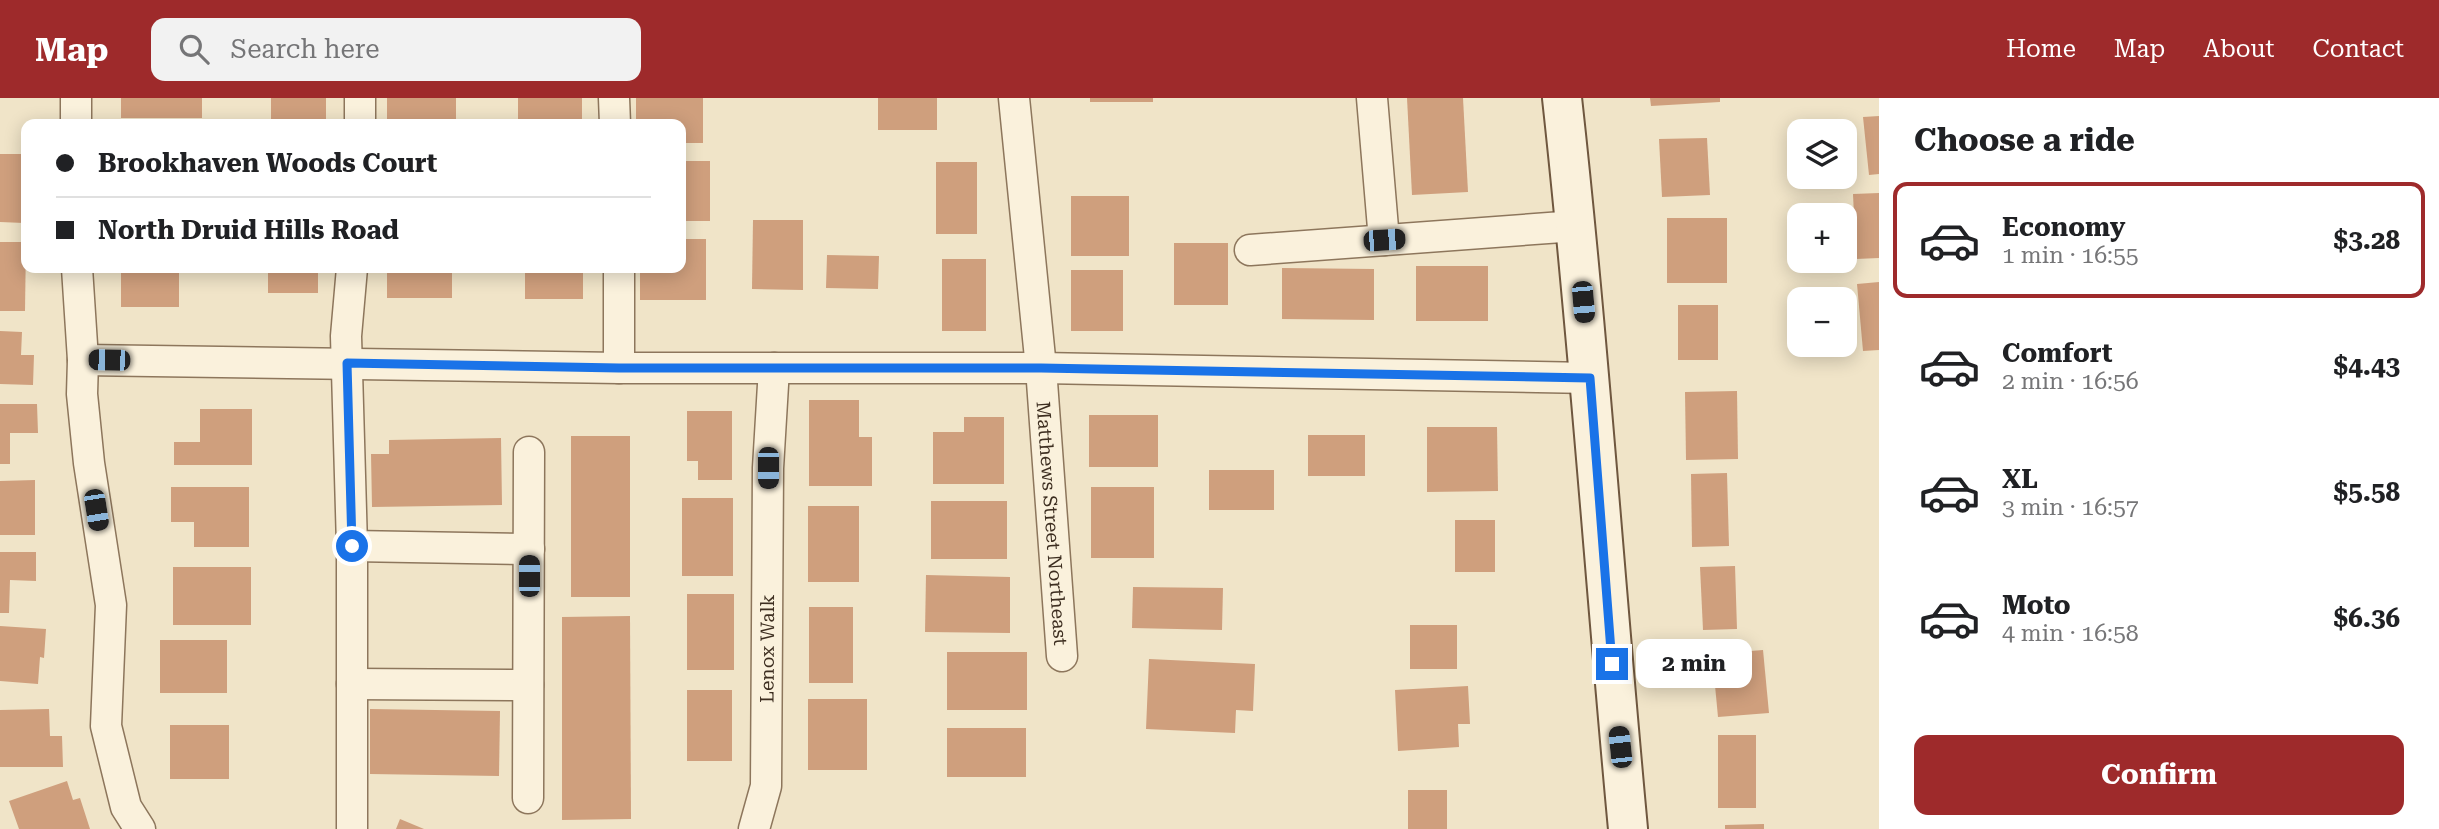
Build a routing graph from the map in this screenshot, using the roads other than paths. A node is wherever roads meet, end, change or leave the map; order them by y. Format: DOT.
graph roads {
  1 [pos="76,98"];
  2 [pos="360,98"];
  3 [pos="614,98"];
  4 [pos="1014,98"];
  5 [pos="1372,98"];
  6 [pos="1562,98"];
  7 [pos="76,119"];
  8 [pos="360,119"];
  9 [pos="615,119"];
  10 [pos="1576,226"];
  11 [pos="1384,240"];
  12 [pos="1250,250"];
  13 [pos="77,273"];
  14 [pos="352,273"];
  15 [pos="619,273"];
  16 [pos="83,360"];
  17 [pos="347,363"];
  18 [pos="619,368"];
  19 [pos="774,368"];
  20 [pos="1041,368"];
  21 [pos="1590,378"];
  22 [pos="529,452"];
  23 [pos="352,546"];
  24 [pos="529,549"];
  25 [pos="1062,656"];
  26 [pos="352,684"];
  27 [pos="528,685"];
  28 [pos="528,797"];
  29 [pos="140,829"];
  30 [pos="352,829"];
  31 [pos="754,829"];
  32 [pos="1628,829"];
  1 -- 7 [label="street"];
  2 -- 8 [label="street"];
  3 -- 9 [label="street"];
  4 -- 20 [label="street, Matthews Street Northeast"];
  5 -- 11 [label="street"];
  6 -- 10 [label="main road"];
  10 -- 11 [label="street"];
  10 -- 21 [label="main road"];
  11 -- 12 [label="street"];
  13 -- 16 [label="street"];
  14 -- 17 [label="street"];
  15 -- 18 [label="street"];
  16 -- 17 [label="street"];
  16 -- 29 [label="street"];
  17 -- 18 [label="street"];
  17 -- 23 [label="street"];
  18 -- 19 [label="street"];
  19 -- 20 [label="street"];
  19 -- 31 [label="street, Lenox Walk"];
  20 -- 21 [label="street"];
  20 -- 25 [label="street, Matthews Street Northeast"];
  21 -- 32 [label="main road"];
  22 -- 24 [label="street"];
  23 -- 24 [label="street"];
  23 -- 26 [label="street"];
  24 -- 27 [label="street"];
  26 -- 27 [label="street"];
  26 -- 30 [label="street"];
  27 -- 28 [label="street"];
}
